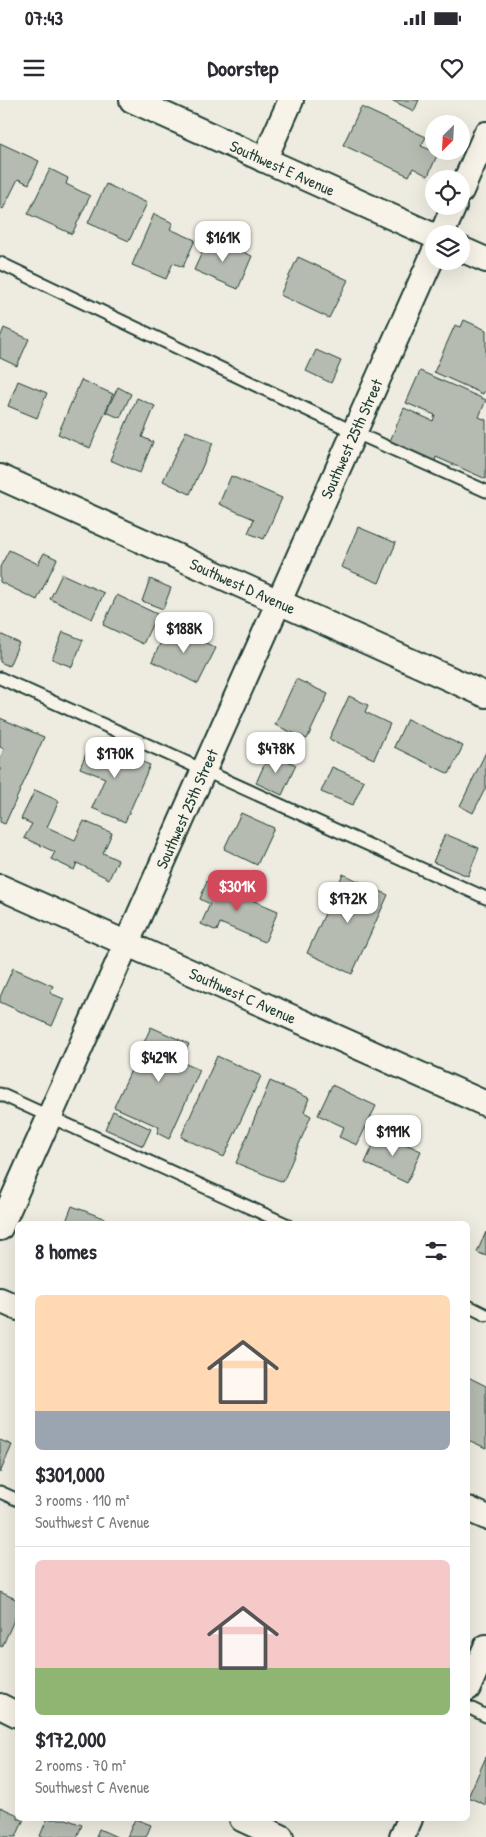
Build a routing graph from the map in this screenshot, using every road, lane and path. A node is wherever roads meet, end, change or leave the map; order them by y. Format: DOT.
graph roads {
  1 [pos="132,100"];
  2 [pos="290,100"];
  3 [pos="486,134"];
  4 [pos="264,160"];
  5 [pos="470,170"];
  6 [pos="425,232"];
  7 [pos="470,253"];
  8 [pos="486,260"];
  9 [pos="0,263"];
  10 [pos="426,270"];
  11 [pos="354,432"];
  12 [pos="0,477"];
  13 [pos="486,491"];
  14 [pos="278,603"];
  15 [pos="0,678"];
  16 [pos="486,695"];
  17 [pos="203,771"];
  18 [pos="0,887"];
  19 [pos="486,898"];
  20 [pos="127,944"];
  21 [pos="0,1094"];
  22 [pos="486,1104"];
  23 [pos="50,1117"];
  24 [pos="279,1221"];
  25 [pos="0,1228"];
  26 [pos="0,1300"];
  27 [pos="15,1307"];
  28 [pos="470,1307"];
  29 [pos="486,1315"];
  30 [pos="0,1492"];
  31 [pos="15,1499"];
  32 [pos="470,1510"];
  33 [pos="486,1517"];
  34 [pos="486,1646"];
  35 [pos="470,1683"];
  36 [pos="0,1706"];
  37 [pos="470,1708"];
  38 [pos="15,1714"];
  39 [pos="486,1716"];
  40 [pos="246,1821"];
  41 [pos="409,1821"];
  42 [pos="281,1837"];
  43 [pos="402,1837"];
  1 -- 4 [label="street, Southwest E Avenue"];
  2 -- 4 [label="street"];
  3 -- 5 [label="street"];
  4 -- 6 [label="street, Southwest E Avenue"];
  7 -- 8 [label="street"];
  9 -- 11 [label="lane"];
  10 -- 11 [label="street, Southwest 25th Street"];
  11 -- 13 [label="lane"];
  11 -- 14 [label="street, Southwest 25th Street"];
  12 -- 14 [label="street, Southwest D Avenue"];
  14 -- 16 [label="street, Southwest D Avenue"];
  14 -- 17 [label="street, Southwest 25th Street"];
  15 -- 17 [label="lane"];
  17 -- 19 [label="lane"];
  17 -- 20 [label="street, Southwest 25th Street"];
  18 -- 20 [label="street, Southwest C Avenue"];
  20 -- 22 [label="street, Southwest C Avenue"];
  20 -- 23 [label="street, Southwest 25th Street"];
  21 -- 23 [label="lane"];
  23 -- 24 [label="lane"];
  23 -- 25 [label="street, Southwest 25th Street"];
  26 -- 27 [label="street"];
  28 -- 29 [label="lane"];
  30 -- 31 [label="lane"];
  32 -- 33 [label="street"];
  34 -- 35 [label="street"];
  36 -- 38 [label="street"];
  37 -- 39 [label="lane"];
  40 -- 42 [label="street"];
  41 -- 43 [label="street"];
}
